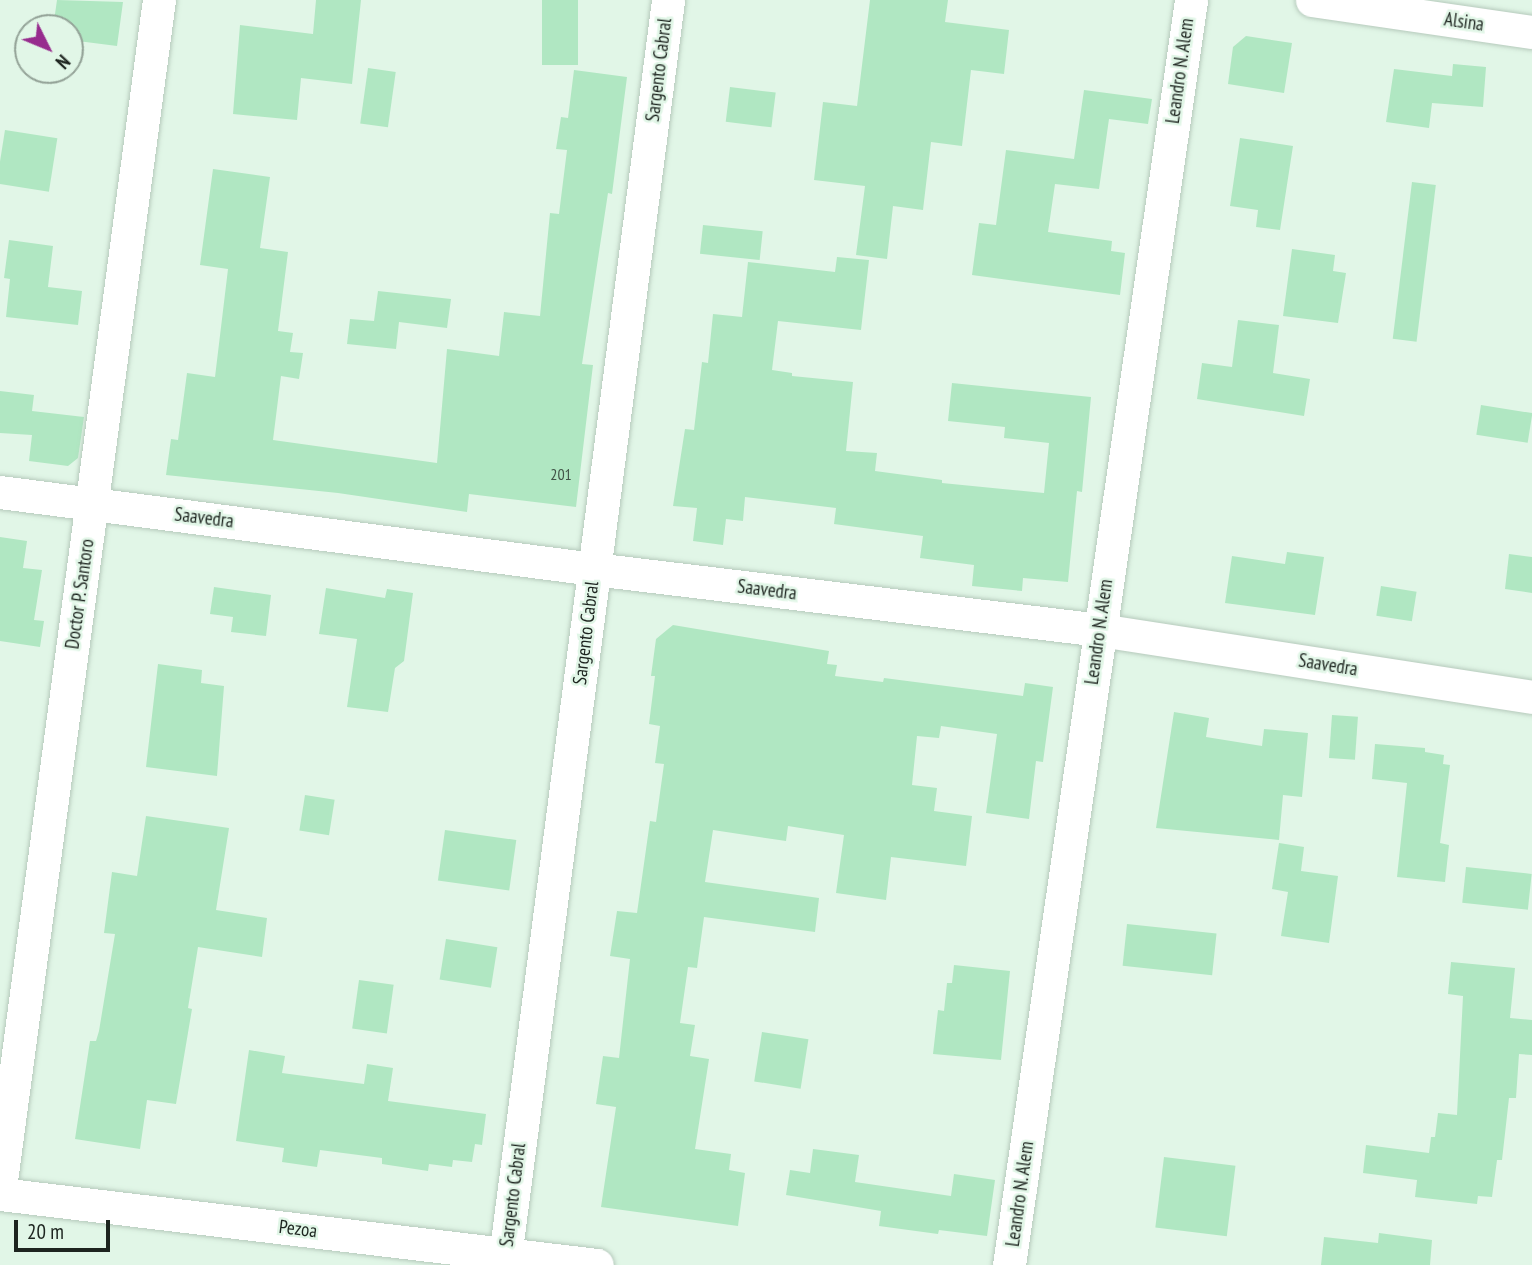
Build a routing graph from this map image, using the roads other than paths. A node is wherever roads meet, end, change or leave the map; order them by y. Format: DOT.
graph roads {
  1 [pos="159,0"];
  2 [pos="668,0"];
  3 [pos="1191,0"];
  4 [pos="1312,0"];
  5 [pos="1532,32"];
  6 [pos="0,492"];
  7 [pos="92,504"];
  8 [pos="594,569"];
  9 [pos="1100,630"];
  10 [pos="1532,697"];
  11 [pos="0,1188"];
  12 [pos="0,1194"];
  13 [pos="504,1259"];
  14 [pos="597,1265"];
  15 [pos="1009,1265"];
  1 -- 7 [label="street, Doctor P. Santoro"];
  2 -- 8 [label="street, Sargento Cabral"];
  3 -- 9 [label="street, Leandro N. Alem"];
  4 -- 5 [label="street, Alsina"];
  6 -- 7 [label="street, Saavedra"];
  7 -- 8 [label="street, Saavedra"];
  7 -- 11 [label="street, Doctor P. Santoro"];
  8 -- 9 [label="street, Saavedra"];
  8 -- 13 [label="street, Sargento Cabral"];
  9 -- 10 [label="street, Saavedra"];
  9 -- 15 [label="street, Leandro N. Alem"];
  12 -- 13 [label="street, Pezoa"];
  13 -- 14 [label="street, Pezoa"];
}
